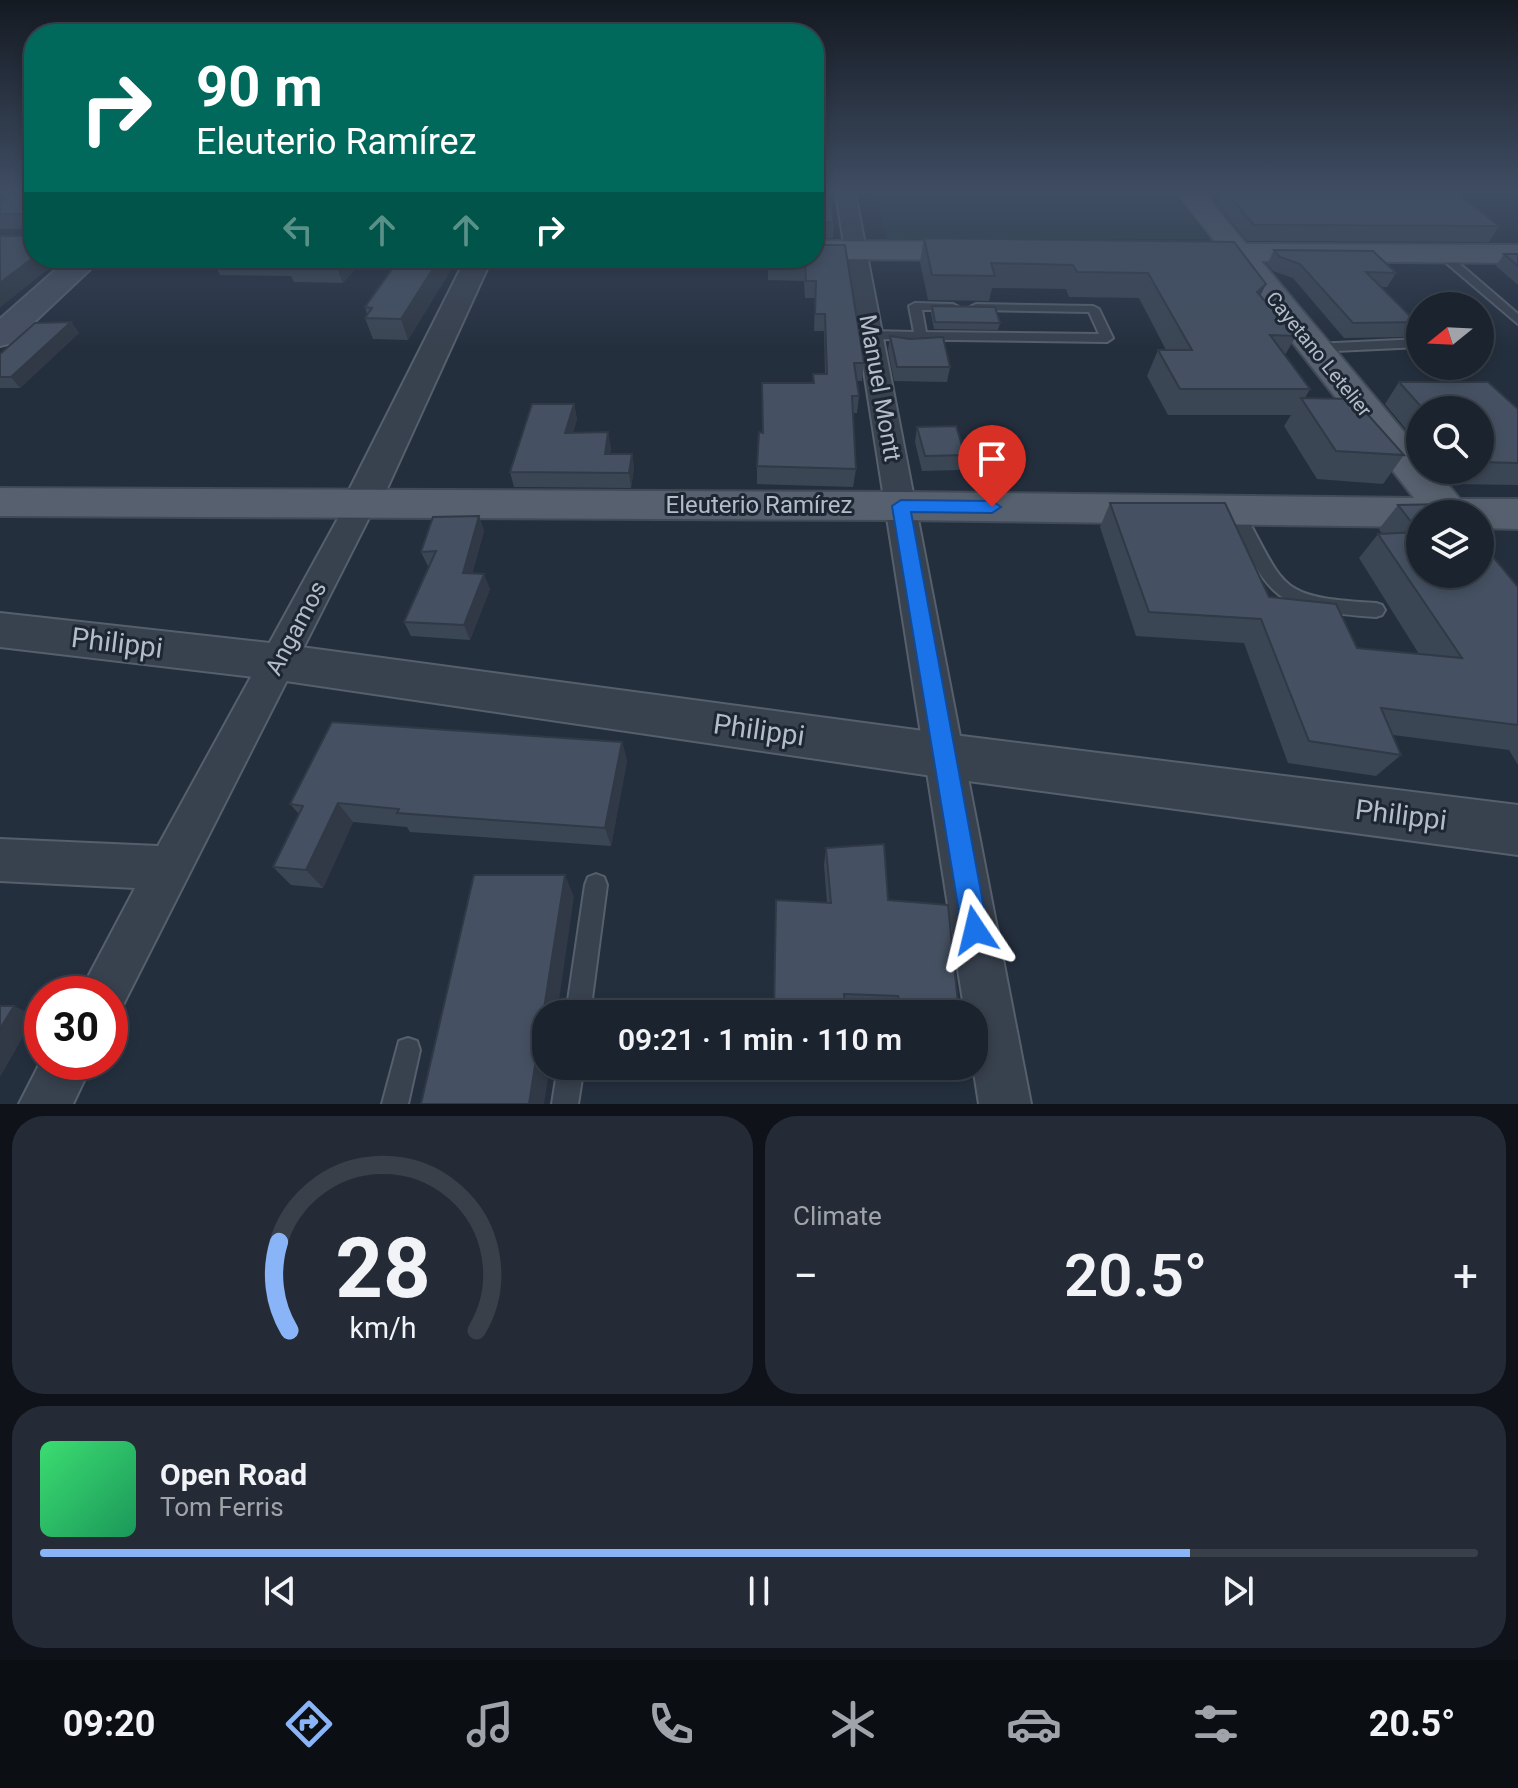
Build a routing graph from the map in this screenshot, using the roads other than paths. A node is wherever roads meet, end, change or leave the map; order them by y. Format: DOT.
graph roads {
  1 [pos="854,245"];
  2 [pos="1232,245"];
  3 [pos="824,250"];
  4 [pos="855,250"];
  5 [pos="1011,251"];
  6 [pos="1155,252"];
  7 [pos="1239,253"];
  8 [pos="1442,254"];
  9 [pos="1518,254"];
  10 [pos="76,268"];
  11 [pos="474,268"];
  12 [pos="1518,320"];
  13 [pos="871,335"];
  14 [pos="0,336"];
  15 [pos="921,336"];
  16 [pos="1406,344"];
  17 [pos="1314,348"];
  18 [pos="1438,500"];
  19 [pos="0,502"];
  20 [pos="362,502"];
  21 [pos="901,506"];
  22 [pos="1236,511"];
  23 [pos="1406,513"];
  24 [pos="1494,514"];
  25 [pos="1518,514"];
  26 [pos="1376,610"];
  27 [pos="0,630"];
  28 [pos="279,662"];
  29 [pos="946,756"];
  30 [pos="1518,830"];
  31 [pos="0,860"];
  32 [pos="170,868"];
  33 [pos="596,885"];
  34 [pos="113,976"];
  35 [pos="580,1000"];
  36 [pos="408,1050"];
  37 [pos="58,1080"];
  38 [pos="569,1080"];
  39 [pos="45,1104"];
  40 [pos="395,1104"];
  41 [pos="565,1104"];
  42 [pos="1005,1104"];
  1 -- 4 [label="street, Manuel Montt"];
  2 -- 7 [label="main road, Cayetano Letelier"];
  3 -- 4 [label="main road"];
  4 -- 5 [label="main road"];
  4 -- 13 [label="street, Manuel Montt"];
  6 -- 7 [label="main road"];
  7 -- 8 [label="main road"];
  7 -- 17 [label="main road, Cayetano Letelier"];
  8 -- 9 [label="main road"];
  8 -- 12 [label="lane"];
  10 -- 14 [label="main road"];
  11 -- 20 [label="street, Angamos"];
  13 -- 15 [label="lane"];
  13 -- 21 [label="street, Manuel Montt"];
  15 -- 15 [label="lane"];
  16 -- 17 [label="lane"];
  17 -- 18 [label="main road, Cayetano Letelier"];
  19 -- 20 [label="main road, Eleuterio Ramírez"];
  20 -- 21 [label="main road, Eleuterio Ramírez"];
  20 -- 28 [label="street, Angamos"];
  21 -- 22 [label="main road, Eleuterio Ramírez"];
  21 -- 29 [label="street, Manuel Montt"];
  22 -- 23 [label="main road, Eleuterio Ramírez"];
  22 -- 26 [label="lane"];
  24 -- 25 [label="main road, Eleuterio Ramírez"];
  27 -- 28 [label="street, Philippi"];
  28 -- 29 [label="street, Philippi"];
  28 -- 32 [label="street, Angamos"];
  29 -- 30 [label="street, Philippi"];
  29 -- 42 [label="street, Manuel Montt"];
  31 -- 32 [label="street"];
  32 -- 34 [label="street, Angamos"];
  33 -- 35 [label="lane"];
  36 -- 40 [label="lane"];
  37 -- 39 [label="street"];
  38 -- 41 [label="lane"];
}
